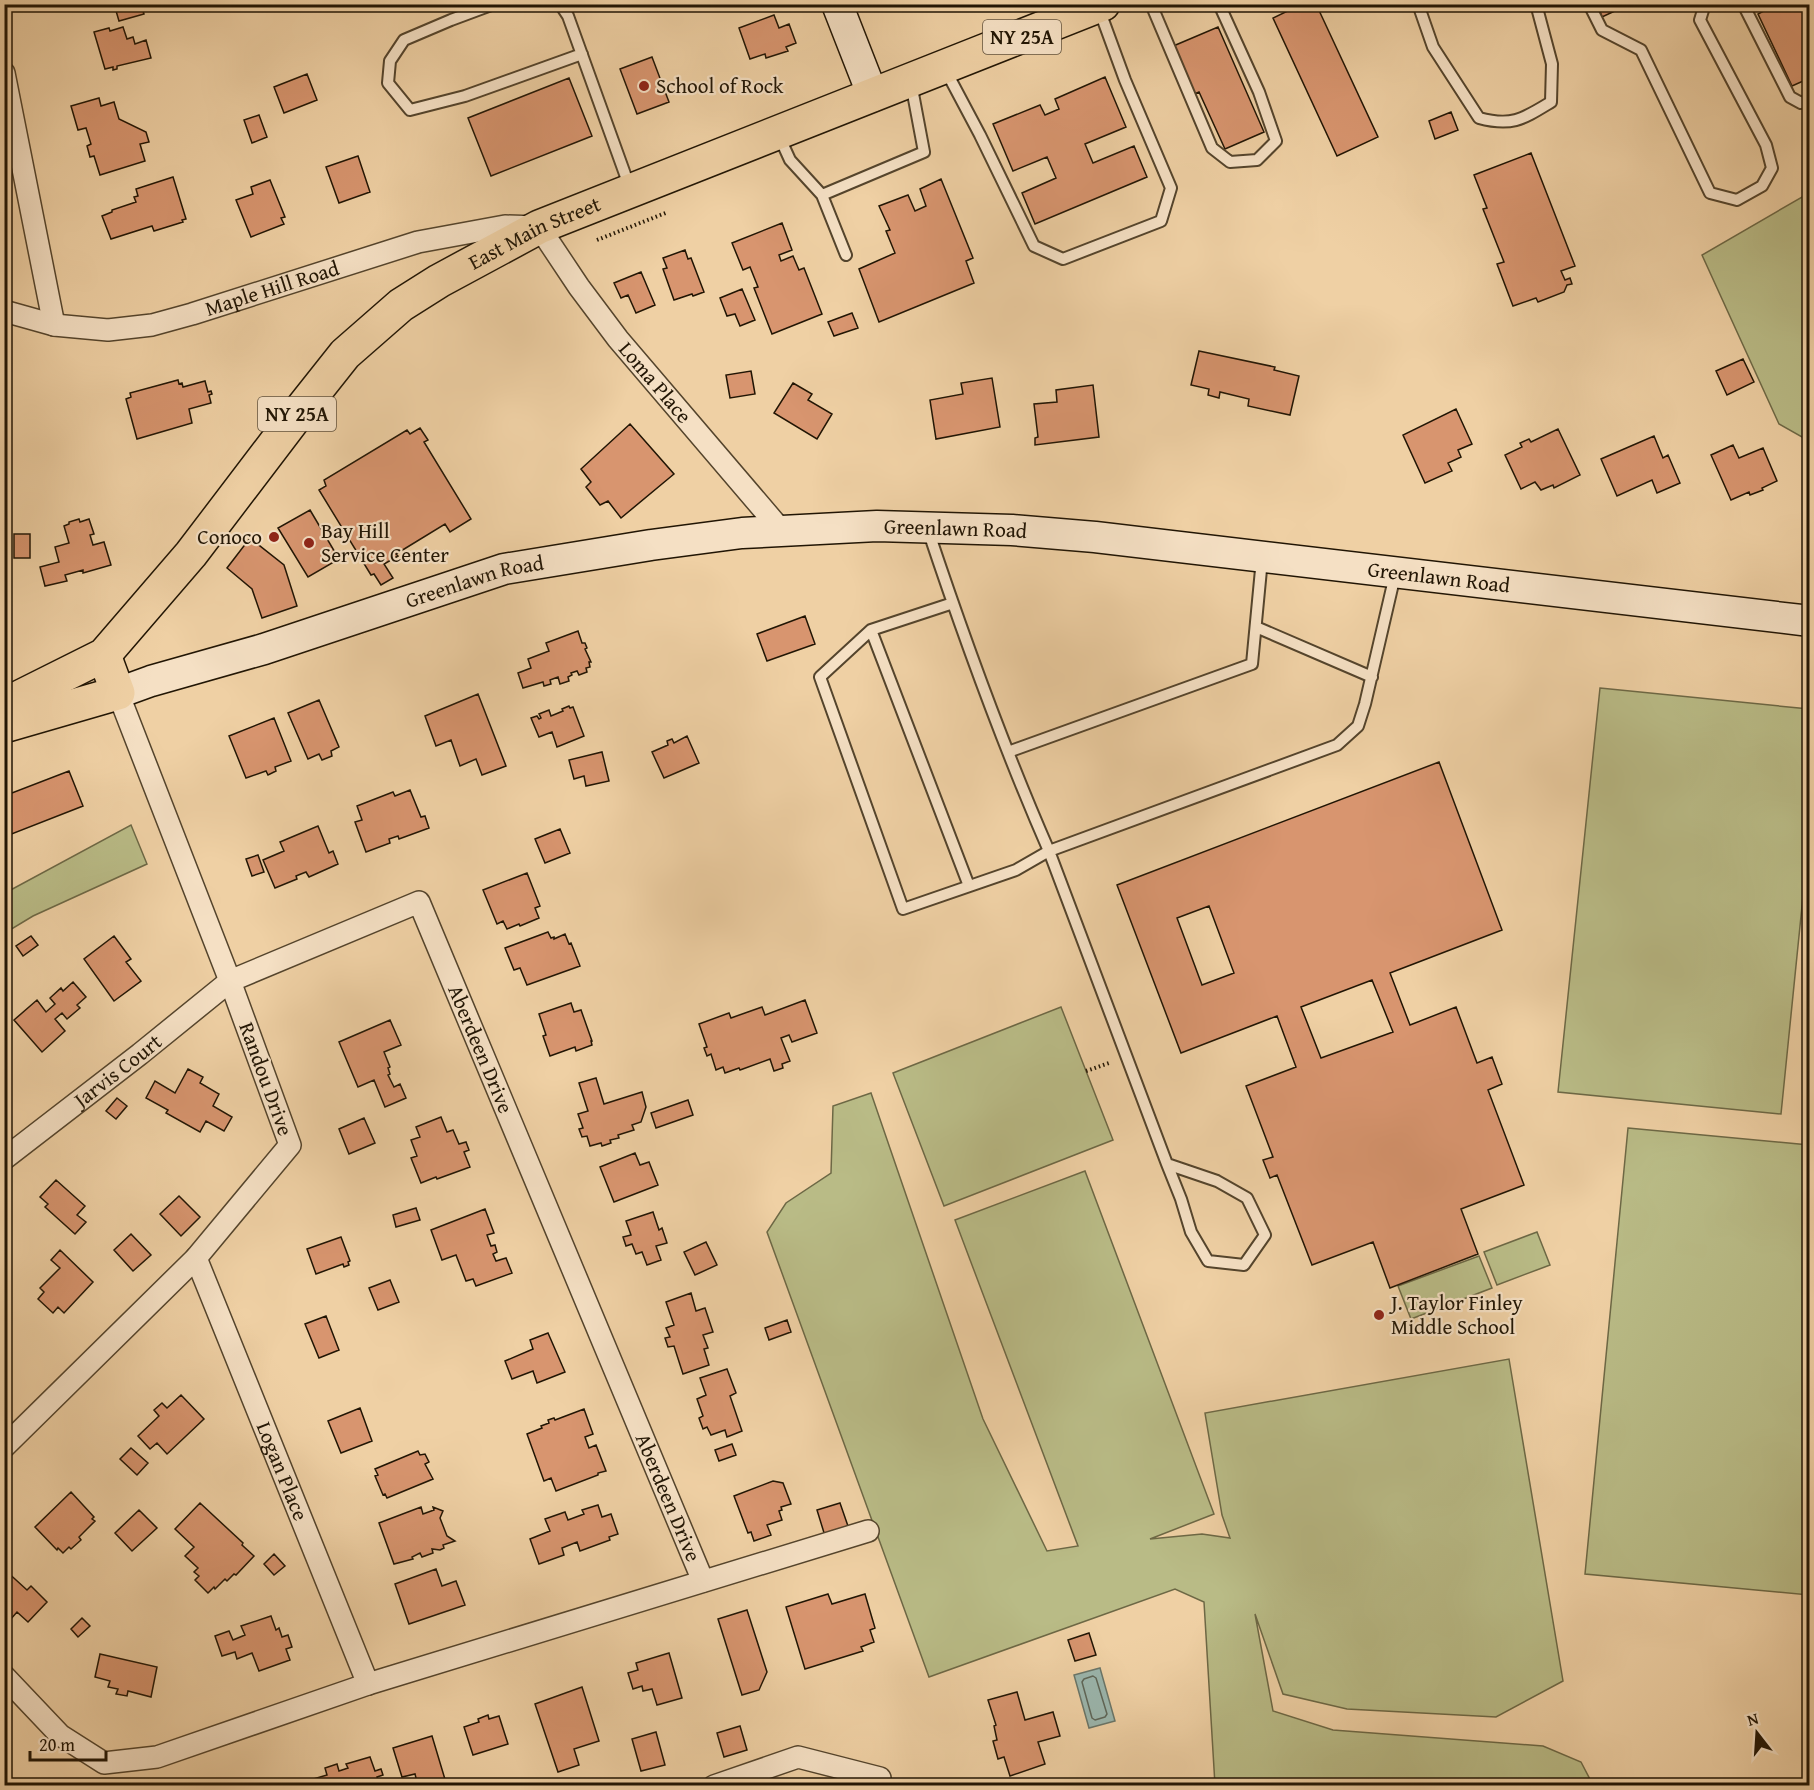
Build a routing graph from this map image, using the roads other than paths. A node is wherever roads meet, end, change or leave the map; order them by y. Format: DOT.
graph roads {
  1 [pos="494,4"];
  2 [pos="560,4"];
  3 [pos="837,4"];
  4 [pos="1151,4"];
  5 [pos="1219,4"];
  6 [pos="1418,4"];
  7 [pos="1536,4"];
  8 [pos="1589,4"];
  9 [pos="1705,4"];
  10 [pos="1743,4"];
  11 [pos="1101,5"];
  12 [pos="582,54"];
  13 [pos="945,68"];
  14 [pos="4,73"];
  15 [pos="911,81"];
  16 [pos="873,96"];
  17 [pos="1809,99"];
  18 [pos="778,133"];
  19 [pos="632,191"];
  20 [pos="822,195"];
  21 [pos="538,227"];
  22 [pos="846,255"];
  23 [pos="4,311"];
  24 [pos="54,325"];
  25 [pos="927,527"];
  26 [pos="781,530"];
  27 [pos="1262,556"];
  28 [pos="1395,572"];
  29 [pos="953,603"];
  30 [pos="1809,621"];
  31 [pos="1256,627"];
  32 [pos="871,630"];
  33 [pos="104,654"];
  34 [pos="1372,677"];
  35 [pos="118,693"];
  36 [pos="4,705"];
  37 [pos="4,726"];
  38 [pos="1008,752"];
  39 [pos="1049,851"];
  40 [pos="969,886"];
  41 [pos="230,981"];
  42 [pos="4,1159"];
  43 [pos="1167,1164"];
  44 [pos="196,1258"];
  45 [pos="4,1447"];
  46 [pos="868,1531"];
  47 [pos="704,1581"];
  48 [pos="4,1676"];
  49 [pos="368,1684"];
  50 [pos="879,1778"];
  51 [pos="714,1785"];
  1 -- 12 [label="lane"];
  2 -- 12 [label="lane"];
  3 -- 16 [label="main road"];
  4 -- 5 [label="lane"];
  6 -- 7 [label="lane"];
  8 -- 9 [label="lane"];
  10 -- 17 [label="lane"];
  11 -- 13 [label="main road, East Main Street / NY 25A"];
  11 -- 13 [label="lane"];
  12 -- 19 [label="lane"];
  13 -- 15 [label="main road, East Main Street / NY 25A"];
  14 -- 24 [label="street"];
  15 -- 16 [label="main road, East Main Street / NY 25A"];
  15 -- 20 [label="lane"];
  16 -- 18 [label="main road, East Main Street / NY 25A"];
  18 -- 19 [label="main road, East Main Street / NY 25A"];
  18 -- 20 [label="lane"];
  19 -- 21 [label="main road, East Main Street / NY 25A"];
  20 -- 22 [label="lane"];
  21 -- 24 [label="street, Maple Hill Road"];
  21 -- 26 [label="street, Loma Place"];
  21 -- 33 [label="main road, East Main Street / NY 25A"];
  23 -- 24 [label="street, Maple Hill Road"];
  25 -- 26 [label="main road, Greenlawn Road"];
  25 -- 27 [label="main road, Greenlawn Road"];
  25 -- 29 [label="lane"];
  26 -- 35 [label="main road, Greenlawn Road"];
  27 -- 28 [label="main road, Greenlawn Road"];
  27 -- 31 [label="lane"];
  28 -- 30 [label="main road, Greenlawn Road"];
  28 -- 34 [label="lane"];
  29 -- 32 [label="lane"];
  29 -- 38 [label="lane"];
  31 -- 34 [label="lane"];
  31 -- 38 [label="lane"];
  32 -- 40 [label="lane"];
  32 -- 40 [label="lane"];
  33 -- 35 [label="main road"];
  33 -- 36 [label="main road, East Main Street"];
  34 -- 39 [label="lane"];
  35 -- 37 [label="main road"];
  35 -- 41 [label="street, Randou Drive"];
  38 -- 39 [label="lane"];
  39 -- 40 [label="lane"];
  39 -- 43 [label="lane"];
  41 -- 42 [label="street, Jarvis Court"];
  41 -- 44 [label="street, Randou Drive"];
  41 -- 47 [label="street, Aberdeen Drive"];
  43 -- 43 [label="lane"];
  44 -- 45 [label="street, Randou Drive"];
  44 -- 49 [label="street, Logan Place"];
  46 -- 47 [label="street"];
  47 -- 49 [label="street, Aberdeen Drive"];
  48 -- 49 [label="street, Aberdeen Drive"];
  50 -- 51 [label="street"];
}
